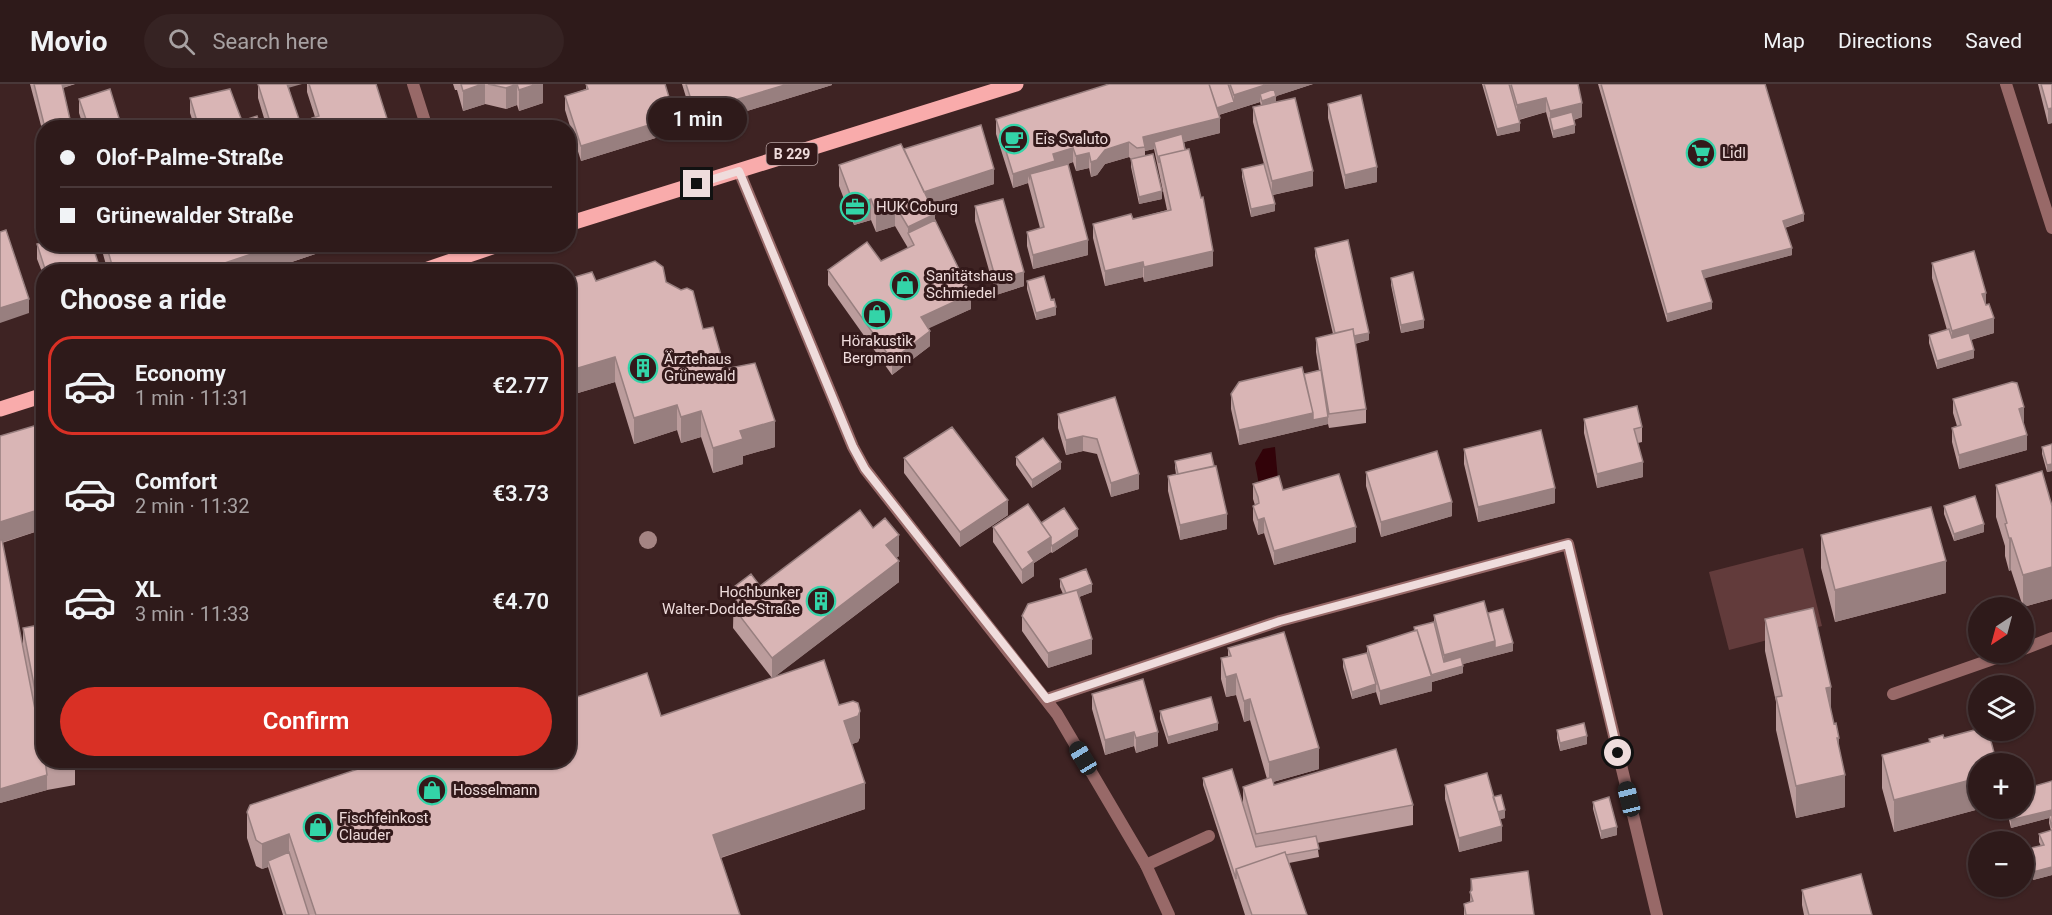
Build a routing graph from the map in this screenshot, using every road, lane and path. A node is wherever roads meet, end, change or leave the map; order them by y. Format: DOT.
graph roads {
  1 [pos="413,84"];
  2 [pos="1016,84"];
  3 [pos="2006,84"];
  4 [pos="424,120"];
  5 [pos="739,171"];
  6 [pos="576,222"];
  7 [pos="2052,228"];
  8 [pos="462,252"];
  9 [pos="436,264"];
  10 [pos="36,398"];
  11 [pos="0,409"];
  12 [pos="2052,638"];
  13 [pos="2034,645"];
  14 [pos="1982,663"];
  15 [pos="1893,694"];
  16 [pos="1047,699"];
  17 [pos="1209,836"];
  18 [pos="1146,866"];
  19 [pos="1169,915"];
  20 [pos="1657,915"];
  1 -- 4 [label="street"];
  2 -- 5 [label="main road, B 229"];
  3 -- 7 [label="street"];
  5 -- 6 [label="main road, B 229"];
  5 -- 16 [label="street"];
  8 -- 9 [label="main road"];
  10 -- 11 [label="main road"];
  12 -- 13 [label="street"];
  14 -- 15 [label="street"];
  16 -- 18 [label="street"];
  16 -- 20 [label="street"];
  17 -- 18 [label="street"];
  18 -- 19 [label="street"];
}
